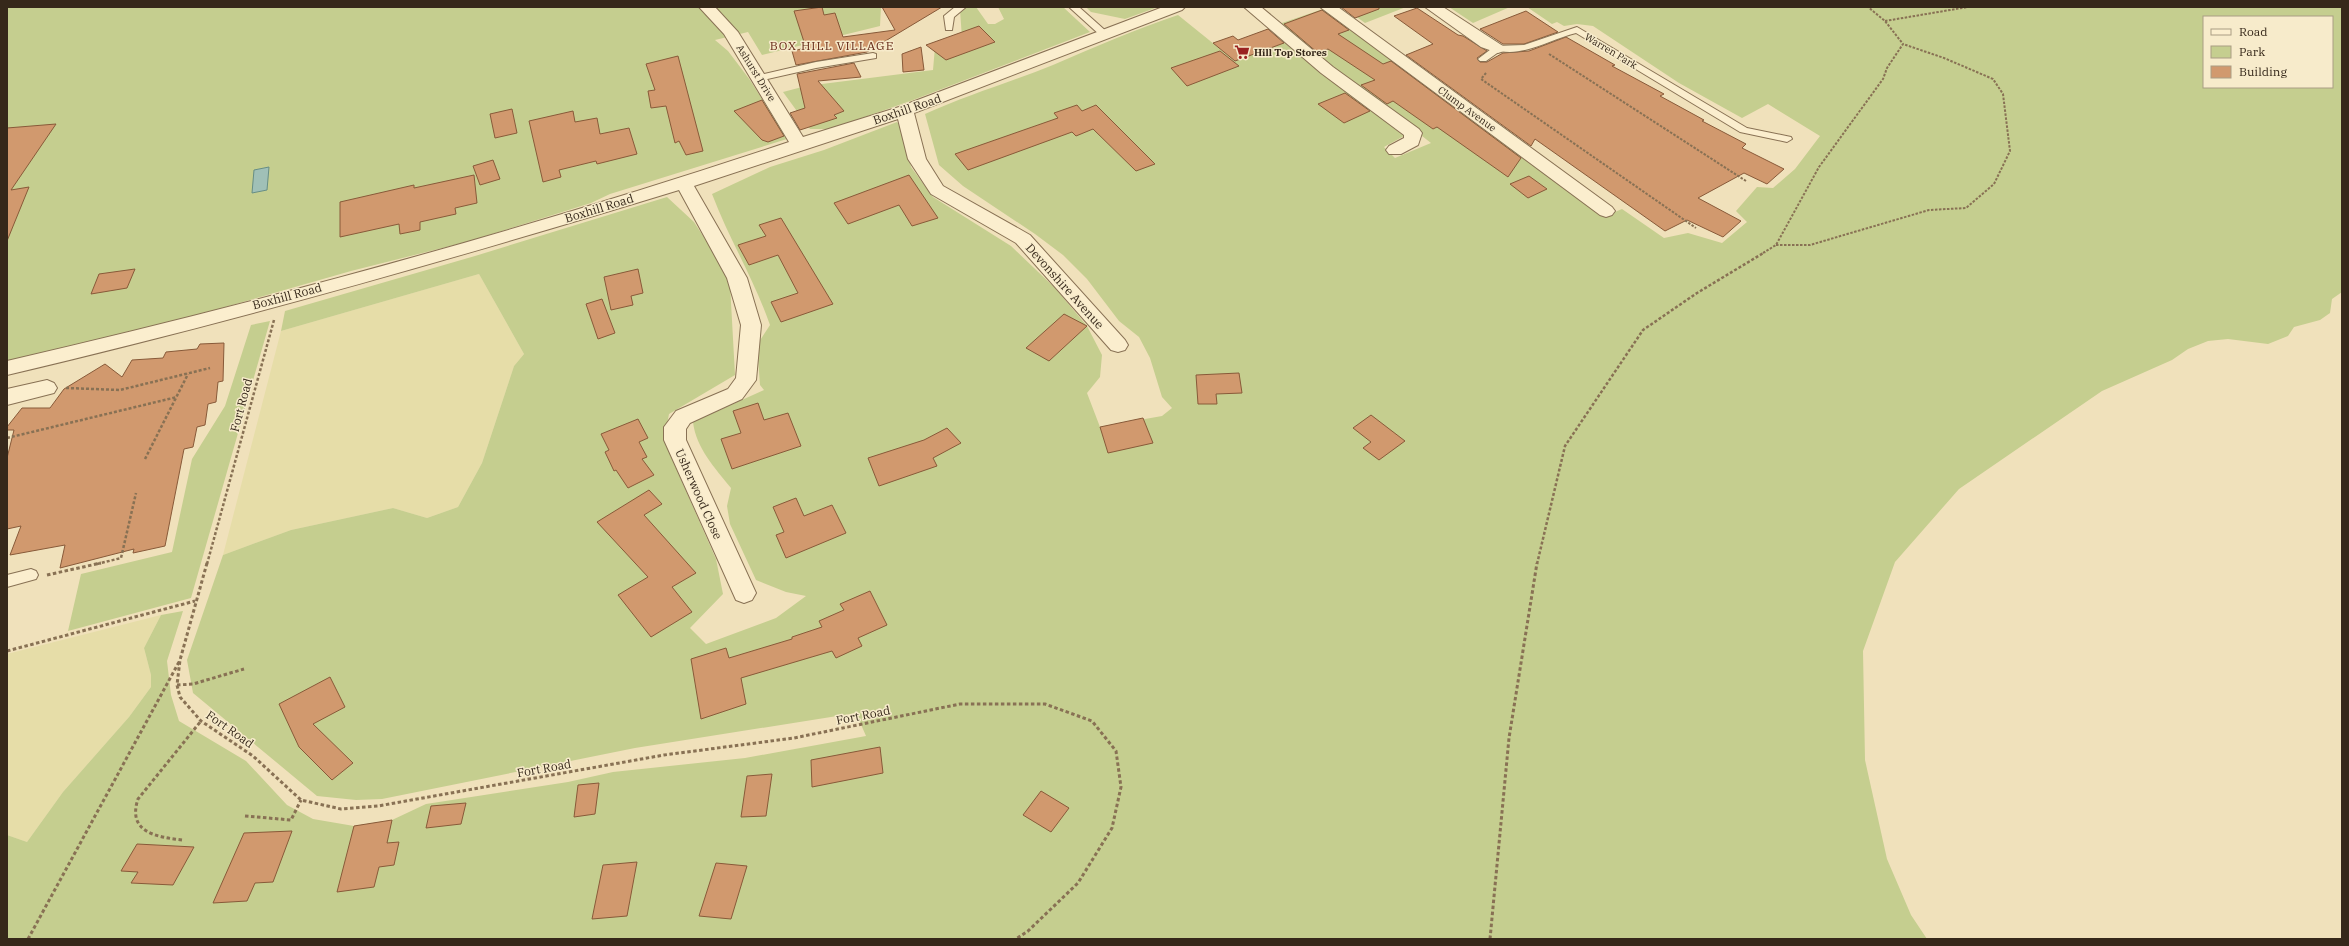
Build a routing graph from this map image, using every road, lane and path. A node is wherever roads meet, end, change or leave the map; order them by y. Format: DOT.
graph roads {
  1 [pos="707,7"];
  2 [pos="961,7"];
  3 [pos="1074,7"];
  4 [pos="1177,7"];
  5 [pos="1252,7"];
  6 [pos="1328,7"];
  7 [pos="1432,7"];
  8 [pos="1868,7"];
  9 [pos="1968,7"];
  10 [pos="1885,21"];
  11 [pos="949,28"];
  12 [pos="1104,34"];
  13 [pos="1534,44"];
  14 [pos="1903,44"];
  15 [pos="1498,48"];
  16 [pos="873,56"];
  17 [pos="1483,58"];
  18 [pos="759,78"];
  19 [pos="905,111"];
  20 [pos="1787,139"];
  21 [pos="799,144"];
  22 [pos="1395,150"];
  23 [pos="1746,181"];
  24 [pos="684,183"];
  25 [pos="1606,211"];
  26 [pos="1696,228"];
  27 [pos="1776,245"];
  28 [pos="280,298"];
  29 [pos="1118,344"];
  30 [pos="7,368"];
  31 [pos="210,368"];
  32 [pos="188,373"];
  33 [pos="47,388"];
  34 [pos="7,397"];
  35 [pos="177,397"];
  36 [pos="7,438"];
  37 [pos="145,459"];
  38 [pos="136,493"];
  39 [pos="31,575"];
  40 [pos="7,581"];
  41 [pos="744,593"];
  42 [pos="196,601"];
  43 [pos="7,651"];
  44 [pos="180,660"];
  45 [pos="244,669"];
  46 [pos="177,685"];
  47 [pos="201,721"];
  48 [pos="301,800"];
  49 [pos="245,816"];
  50 [pos="182,840"];
  51 [pos="28,939"];
  52 [pos="1016,939"];
  53 [pos="1490,939"];
  1 -- 18 [label="street, Ashurst Drive"];
  2 -- 11 [label="lane"];
  3 -- 12 [label="lane"];
  4 -- 12 [label="street, Boxhill Road"];
  5 -- 22 [label="street"];
  6 -- 25 [label="street, Clump Avenue"];
  7 -- 15 [label="street, Warren Park"];
  8 -- 10 [label="path"];
  9 -- 10 [label="path"];
  10 -- 14 [label="path"];
  12 -- 19 [label="street, Boxhill Road"];
  13 -- 15 [label="lane, Warren Park"];
  13 -- 20 [label="lane, Warren Park"];
  13 -- 23 [label="path"];
  14 -- 27 [label="path"];
  14 -- 27 [label="path"];
  15 -- 17 [label="lane"];
  16 -- 18 [label="lane"];
  17 -- 26 [label="path"];
  18 -- 21 [label="street, Ashurst Drive"];
  19 -- 21 [label="street, Boxhill Road"];
  19 -- 29 [label="street, Devonshire Avenue"];
  21 -- 24 [label="street, Boxhill Road"];
  24 -- 28 [label="street, Boxhill Road"];
  24 -- 41 [label="street, Usherwood Close"];
  27 -- 53 [label="path"];
  28 -- 30 [label="street, Boxhill Road"];
  28 -- 42 [label="path, Fort Road"];
  31 -- 32 [label="path"];
  32 -- 33 [label="path"];
  32 -- 35 [label="path"];
  33 -- 34 [label="street"];
  35 -- 36 [label="path"];
  35 -- 37 [label="path"];
  38 -- 39 [label="path"];
  39 -- 40 [label="lane"];
  42 -- 43 [label="path"];
  42 -- 44 [label="path, Fort Road"];
  44 -- 46 [label="path, Fort Road"];
  44 -- 51 [label="path"];
  45 -- 46 [label="path"];
  46 -- 47 [label="path, Fort Road"];
  47 -- 48 [label="path, Fort Road"];
  47 -- 50 [label="path"];
  48 -- 49 [label="path"];
  48 -- 52 [label="path, Fort Road"];
}
